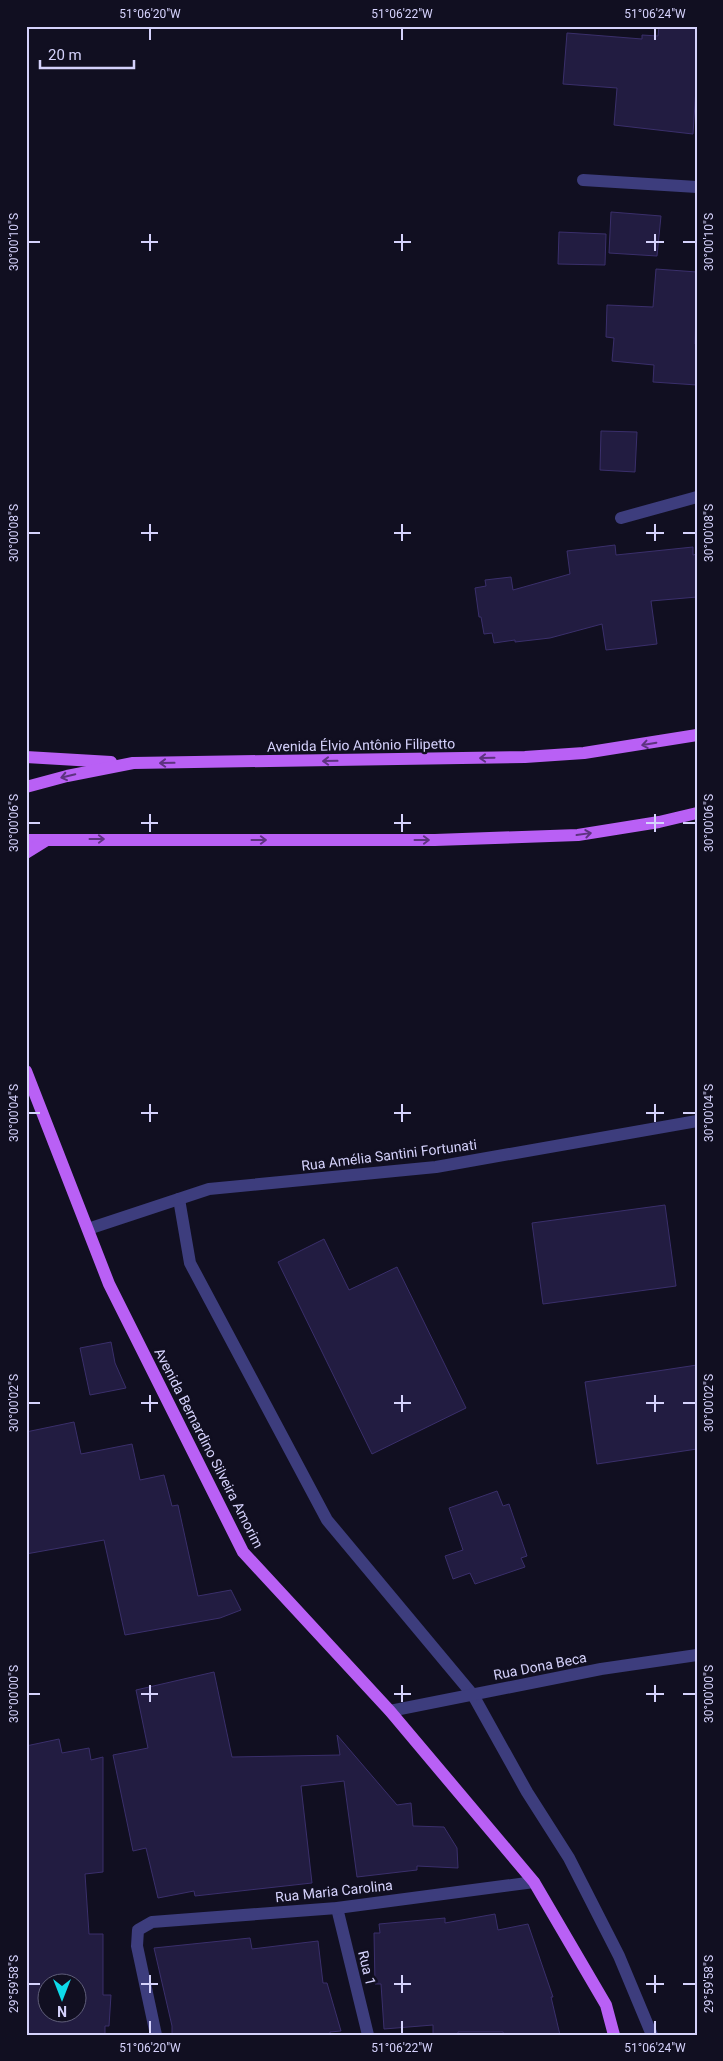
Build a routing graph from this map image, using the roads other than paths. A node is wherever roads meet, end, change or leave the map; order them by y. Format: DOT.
graph roads {
  1 [pos="583,180"];
  2 [pos="697,187"];
  3 [pos="697,497"];
  4 [pos="621,518"];
  5 [pos="697,735"];
  6 [pos="26,757"];
  7 [pos="133,763"];
  8 [pos="26,787"];
  9 [pos="697,813"];
  10 [pos="48,839"];
  11 [pos="26,840"];
  12 [pos="26,853"];
  13 [pos="26,1071"];
  14 [pos="697,1120"];
  15 [pos="179,1199"];
  16 [pos="88,1229"];
  17 [pos="697,1655"];
  18 [pos="473,1695"];
  19 [pos="390,1711"];
  20 [pos="534,1882"];
  21 [pos="337,1908"];
  22 [pos="156,2035"];
  23 [pos="368,2035"];
  24 [pos="614,2035"];
  25 [pos="652,2035"];
  1 -- 2 [label="street"];
  3 -- 4 [label="street"];
  5 -- 7 [label="main road, Avenida Élvio Antônio Filipetto, one-way"];
  6 -- 7 [label="main road"];
  7 -- 8 [label="main road, Avenida Élvio Antônio Filipetto, one-way"];
  10 -- 9 [label="main road, one-way"];
  10 -- 11 [label="main road"];
  10 -- 12 [label="main road"];
  13 -- 16 [label="main road, Avenida Bernardino Silveira Amorim"];
  14 -- 15 [label="street, Rua Amélia Santini Fortunati"];
  15 -- 16 [label="street, Rua Amélia Santini Fortunati"];
  15 -- 18 [label="street"];
  16 -- 19 [label="main road, Avenida Bernardino Silveira Amorim"];
  17 -- 18 [label="street, Rua Dona Beca"];
  18 -- 19 [label="street, Rua Dona Beca"];
  18 -- 25 [label="street"];
  19 -- 20 [label="main road, Avenida Bernardino Silveira Amorim"];
  20 -- 21 [label="street, Rua Maria Carolina"];
  20 -- 24 [label="main road, Avenida Bernardino Silveira Amorim"];
  21 -- 22 [label="street, Rua Maria Carolina"];
  21 -- 23 [label="street, Rua 1"];
}
